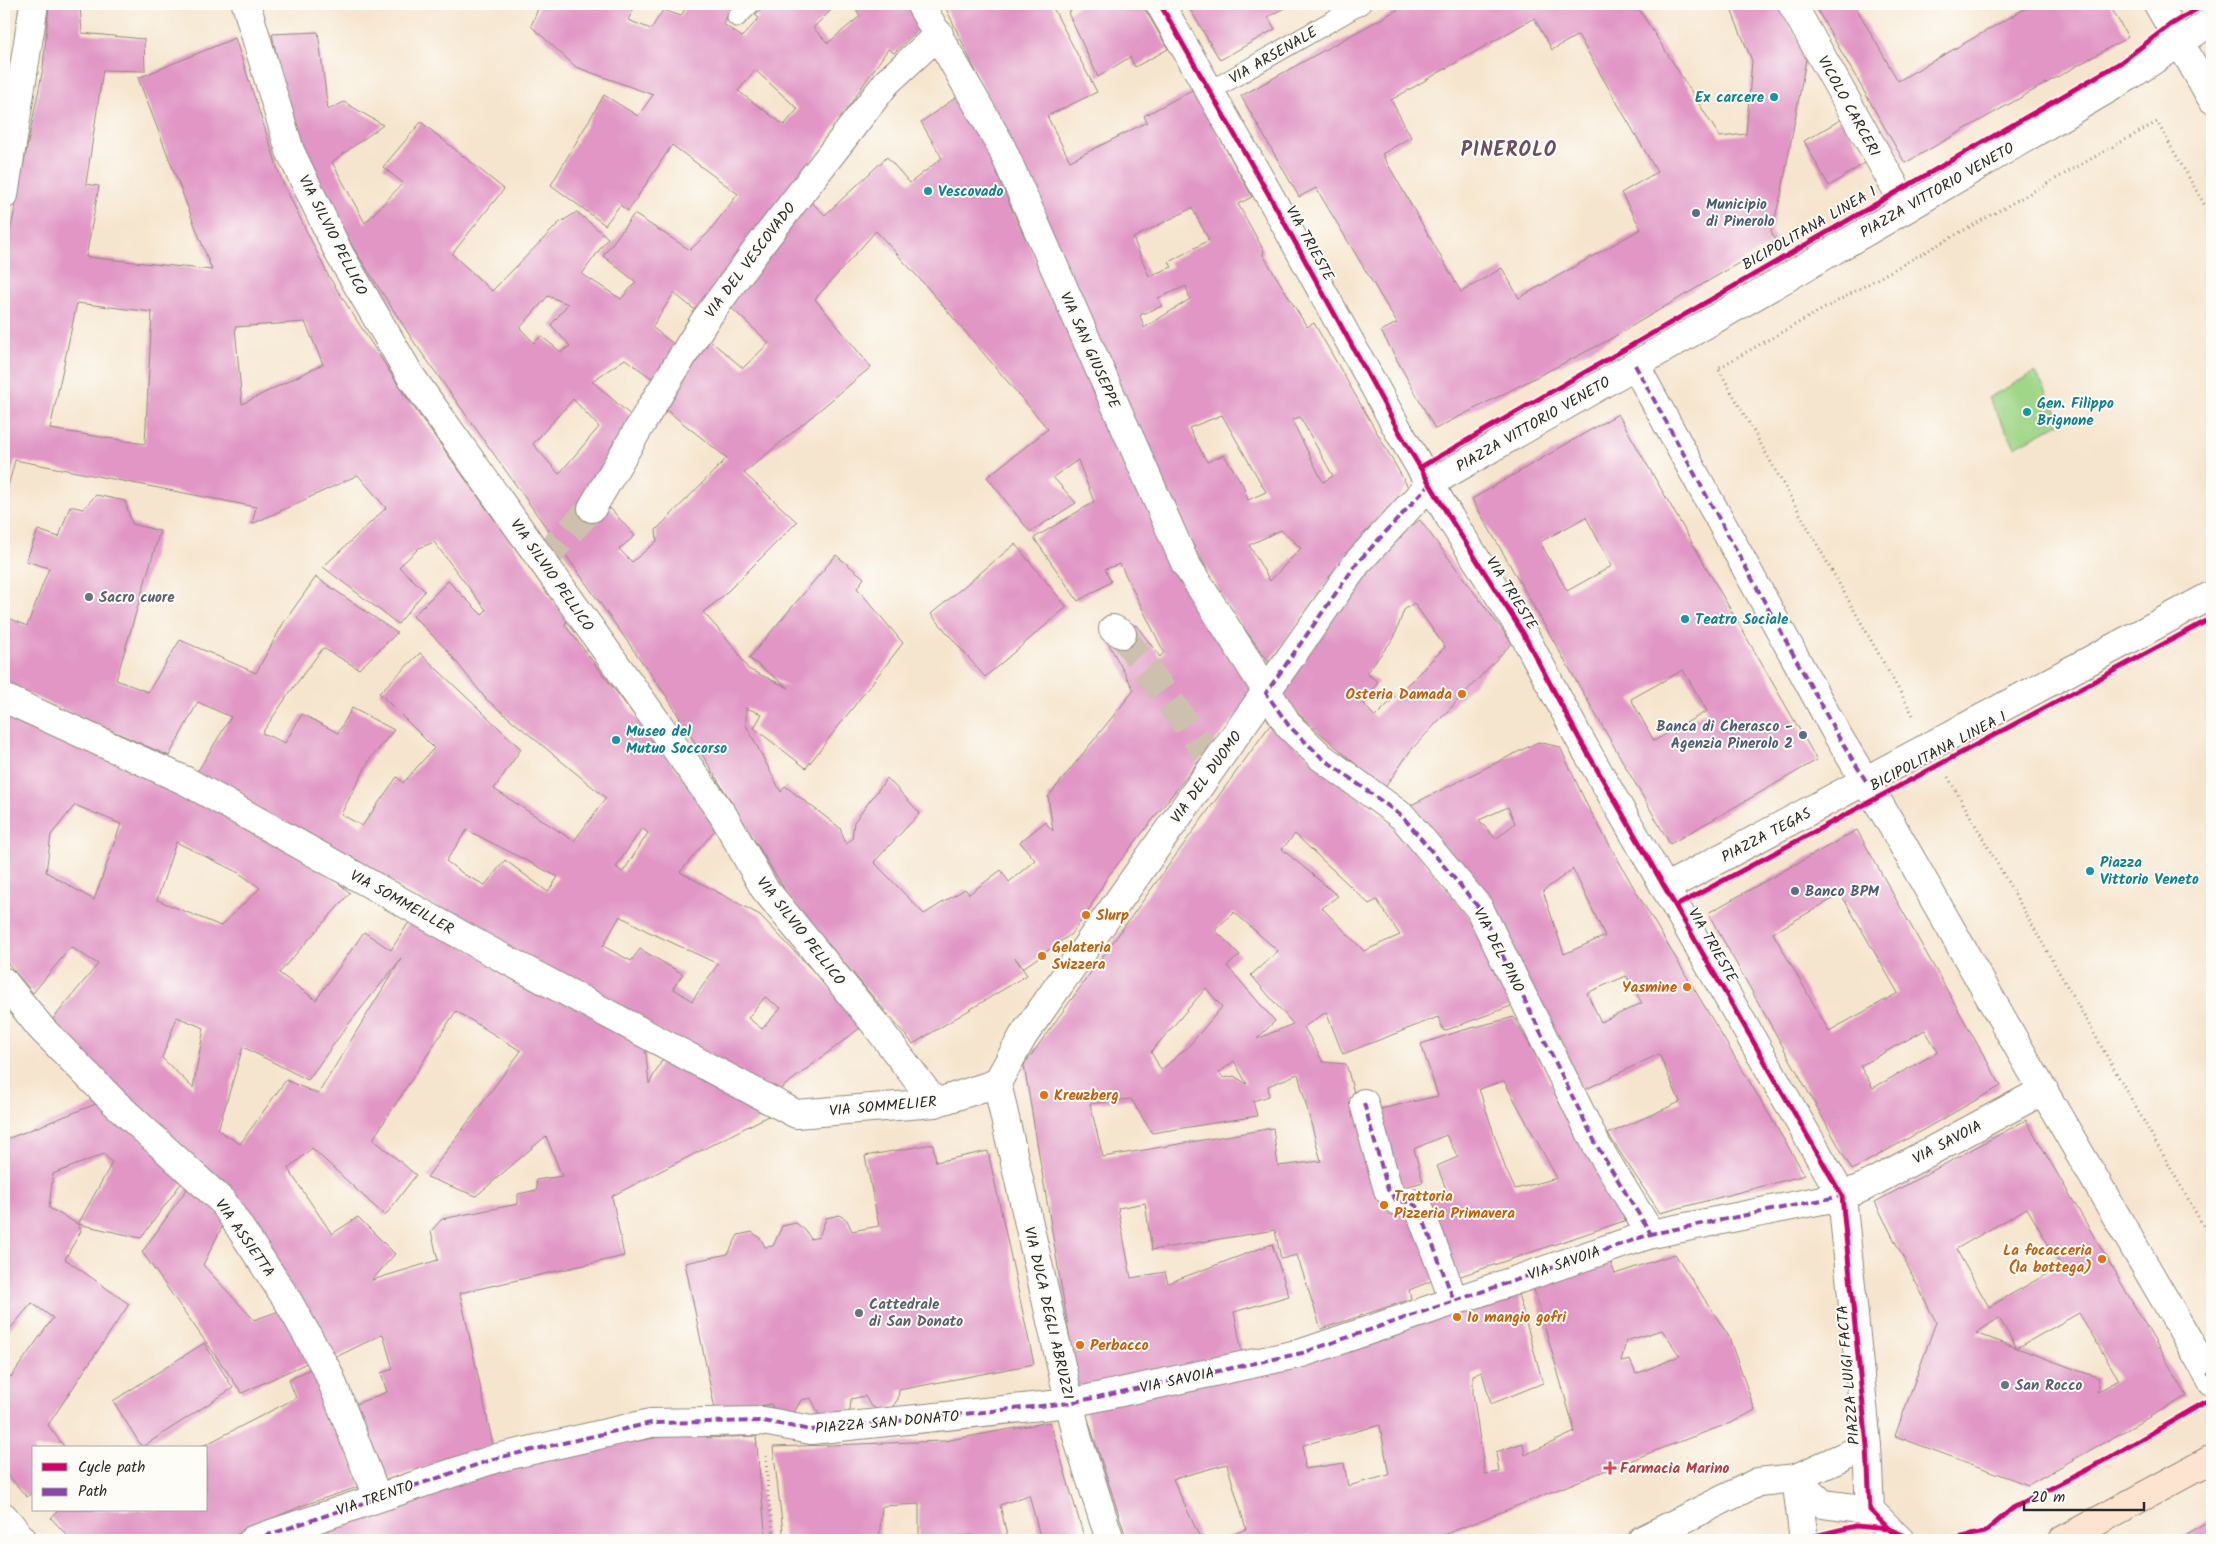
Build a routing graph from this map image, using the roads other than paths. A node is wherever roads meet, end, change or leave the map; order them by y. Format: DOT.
graph roads {
  1 [pos="34,4"];
  2 [pos="246,4"];
  3 [pos="750,4"];
  4 [pos="920,4"];
  5 [pos="1160,4"];
  6 [pos="1361,4"];
  7 [pos="1792,4"];
  8 [pos="2158,4"];
  9 [pos="737,17"];
  10 [pos="2212,21"];
  11 [pos="939,34"];
  12 [pos="2180,43"];
  13 [pos="1210,91"];
  14 [pos="2212,99"];
  15 [pos="4,195"];
  16 [pos="1907,208"];
  17 [pos="1635,366"];
  18 [pos="1431,483"];
  19 [pos="592,508"];
  20 [pos="2212,594"];
  21 [pos="1266,693"];
  22 [pos="4,698"];
  23 [pos="1866,781"];
  24 [pos="1665,888"];
  25 [pos="4,982"];
  26 [pos="997,1083"];
  27 [pos="2044,1090"];
  28 [pos="935,1103"];
  29 [pos="1364,1103"];
  30 [pos="796,1114"];
  31 [pos="1842,1196"];
  32 [pos="1650,1234"];
  33 [pos="1454,1301"];
  34 [pos="2212,1381"];
  35 [pos="1070,1404"];
  36 [pos="1867,1446"];
  37 [pos="497,1458"];
  38 [pos="2212,1459"];
  39 [pos="1796,1478"];
  40 [pos="377,1497"];
  41 [pos="1870,1510"];
  42 [pos="4,1517"];
  43 [pos="23,1540"];
  44 [pos="253,1540"];
  45 [pos="1110,1540"];
  46 [pos="1642,1540"];
  47 [pos="1804,1540"];
  48 [pos="1900,1540"];
  49 [pos="2064,1540"];
  1 -- 15 [label="street"];
  2 -- 28 [label="street, VIA SILVIO PELLICO"];
  3 -- 9 [label="lane"];
  4 -- 11 [label="street, VIA SAN GIUSEPPE"];
  5 -- 13 [label="street, VIA TRIESTE"];
  6 -- 13 [label="lane, VIA ARSENALE"];
  7 -- 16 [label="street, VICOLO CARCERI"];
  8 -- 12 [label="street"];
  10 -- 12 [label="street, PIAZZA VITTORIO VENETO"];
  11 -- 19 [label="street, VIA DEL VESCOVADO"];
  11 -- 21 [label="street, VIA SAN GIUSEPPE"];
  12 -- 14 [label="street"];
  12 -- 16 [label="street, PIAZZA VITTORIO VENETO"];
  13 -- 18 [label="street, VIA TRIESTE"];
  16 -- 17 [label="street, PIAZZA VITTORIO VENETO"];
  17 -- 18 [label="street, PIAZZA VITTORIO VENETO"];
  17 -- 23 [label="street"];
  18 -- 21 [label="street, VIA DEL DUOMO"];
  18 -- 24 [label="street, VIA TRIESTE"];
  20 -- 23 [label="street"];
  21 -- 26 [label="street, VIA DEL DUOMO"];
  21 -- 32 [label="street, VIA DEL PINO"];
  22 -- 30 [label="street, VIA SOMMEILLER"];
  23 -- 24 [label="street, PIAZZA TEGAS"];
  23 -- 27 [label="street"];
  24 -- 31 [label="street, VIA TRIESTE"];
  25 -- 40 [label="street, VIA ASSIETTA"];
  26 -- 28 [label="street, VIA SOMMELIER"];
  26 -- 35 [label="street, VIA DUCA DEGLI ABRUZZI"];
  27 -- 31 [label="street, VIA SAVOIA"];
  27 -- 34 [label="street"];
  28 -- 30 [label="street, VIA SOMMELIER"];
  29 -- 33 [label="street"];
  31 -- 32 [label="street, VIA SAVOIA"];
  31 -- 36 [label="street, PIAZZA LUIGI FACTA"];
  32 -- 33 [label="street, VIA SAVOIA"];
  33 -- 35 [label="street, VIA SAVOIA"];
  35 -- 37 [label="street, PIAZZA SAN DONATO"];
  35 -- 45 [label="street, VIA DUCA DEGLI ABRUZZI"];
  36 -- 39 [label="street, PIAZZA LUIGI FACTA"];
  36 -- 41 [label="street, PIAZZA LUIGI FACTA"];
  37 -- 40 [label="street, VIA TRENTO"];
  38 -- 49 [label="main road"];
  39 -- 41 [label="street"];
  39 -- 46 [label="street, PIAZZA LUIGI FACTA"];
  39 -- 47 [label="street"];
  40 -- 44 [label="street, VIA TRENTO"];
  41 -- 48 [label="street"];
  42 -- 43 [label="street"];
}
